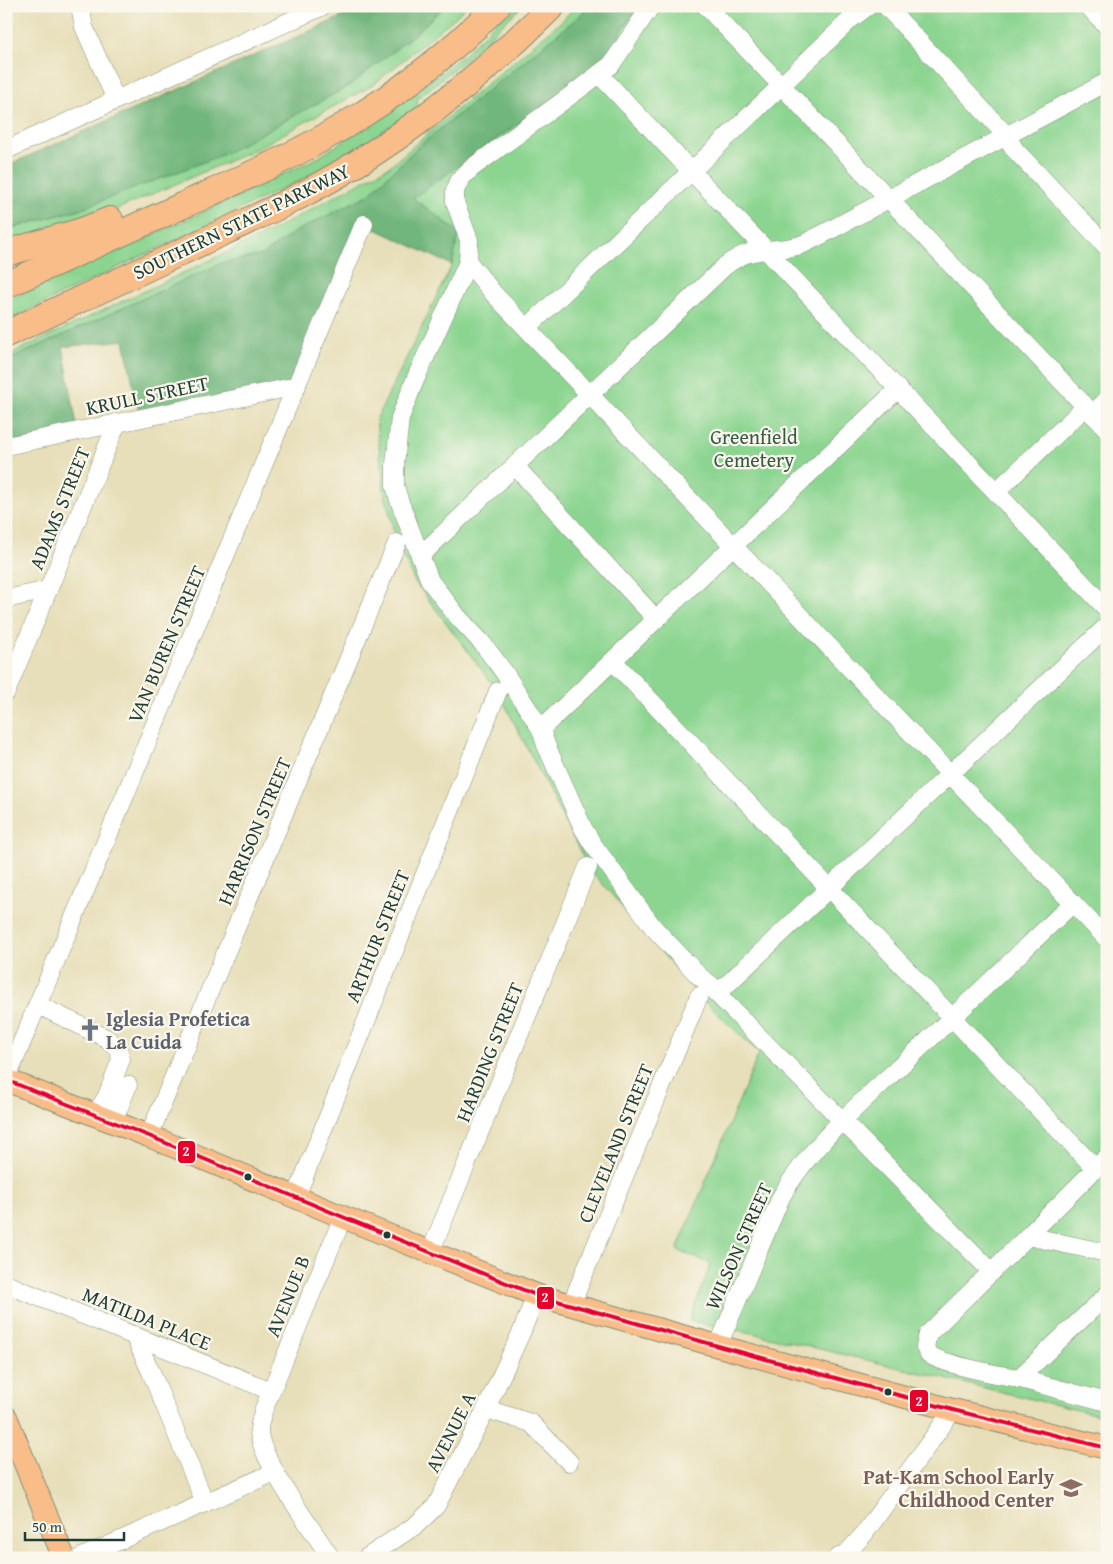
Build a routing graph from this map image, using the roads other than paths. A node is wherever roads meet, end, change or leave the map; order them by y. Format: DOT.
graph roads {
  1 [pos="80,6"];
  2 [pos="323,6"];
  3 [pos="497,6"];
  4 [pos="552,6"];
  5 [pos="651,6"];
  6 [pos="706,6"];
  7 [pos="868,6"];
  8 [pos="886,6"];
  9 [pos="1088,6"];
  10 [pos="299,11"];
  11 [pos="1107,26"];
  12 [pos="599,74"];
  13 [pos="1107,82"];
  14 [pos="781,86"];
  15 [pos="116,100"];
  16 [pos="1006,136"];
  17 [pos="6,150"];
  18 [pos="260,171"];
  19 [pos="691,172"];
  20 [pos="888,199"];
  21 [pos="364,224"];
  22 [pos="1107,247"];
  23 [pos="765,250"];
  24 [pos="6,253"];
  25 [pos="468,262"];
  26 [pos="6,285"];
  27 [pos="527,328"];
  28 [pos="6,334"];
  29 [pos="297,386"];
  30 [pos="898,390"];
  31 [pos="590,395"];
  32 [pos="1107,400"];
  33 [pos="1089,410"];
  34 [pos="117,423"];
  35 [pos="1107,429"];
  36 [pos="6,446"];
  37 [pos="515,466"];
  38 [pos="996,492"];
  39 [pos="397,543"];
  40 [pos="734,546"];
  41 [pos="420,556"];
  42 [pos="48,590"];
  43 [pos="6,599"];
  44 [pos="1107,609"];
  45 [pos="656,619"];
  46 [pos="1107,626"];
  47 [pos="613,661"];
  48 [pos="498,691"];
  49 [pos="6,692"];
  50 [pos="542,729"];
  51 [pos="950,774"];
  52 [pos="588,867"];
  53 [pos="830,888"];
  54 [pos="1073,903"];
  55 [pos="1106,935"];
  56 [pos="717,994"];
  57 [pos="699,996"];
  58 [pos="38,1005"];
  59 [pos="952,1018"];
  60 [pos="6,1080"];
  61 [pos="128,1085"];
  62 [pos="104,1118"];
  63 [pos="842,1121"];
  64 [pos="149,1136"];
  65 [pos="1101,1163"];
  66 [pos="296,1197"];
  67 [pos="343,1217"];
  68 [pos="1028,1236"];
  69 [pos="430,1253"];
  70 [pos="1107,1253"];
  71 [pos="992,1272"];
  72 [pos="6,1284"];
  73 [pos="536,1295"];
  74 [pos="1107,1295"];
  75 [pos="571,1305"];
  76 [pos="134,1335"];
  77 [pos="718,1346"];
  78 [pos="1018,1379"];
  79 [pos="271,1391"];
  80 [pos="1107,1402"];
  81 [pos="486,1409"];
  82 [pos="953,1410"];
  83 [pos="6,1417"];
  84 [pos="1107,1448"];
  85 [pos="569,1462"];
  86 [pos="275,1472"];
  87 [pos="205,1503"];
  88 [pos="848,1556"];
  89 [pos="64,1558"];
  90 [pos="80,1558"];
  91 [pos="332,1558"];
  92 [pos="366,1558"];
  1 -- 15 [label="street"];
  2 -- 10 [label="street"];
  3 -- 18 [label="highway, SOUTHERN STATE PARKWAY"];
  4 -- 28 [label="highway, SOUTHERN STATE PARKWAY"];
  5 -- 12 [label="street"];
  6 -- 14 [label="street"];
  7 -- 14 [label="street"];
  8 -- 16 [label="street"];
  9 -- 11 [label="street"];
  10 -- 15 [label="street"];
  12 -- 19 [label="street"];
  12 -- 25 [label="street"];
  13 -- 16 [label="street"];
  14 -- 19 [label="street"];
  14 -- 20 [label="street"];
  15 -- 17 [label="street"];
  16 -- 20 [label="street"];
  16 -- 22 [label="street"];
  18 -- 24 [label="highway"];
  18 -- 26 [label="highway, SOUTHERN STATE PARKWAY"];
  19 -- 23 [label="street"];
  19 -- 27 [label="street"];
  20 -- 23 [label="street"];
  20 -- 33 [label="street"];
  21 -- 29 [label="street, VAN BUREN STREET"];
  23 -- 30 [label="street"];
  23 -- 31 [label="street"];
  25 -- 27 [label="street"];
  25 -- 41 [label="street"];
  27 -- 31 [label="street"];
  29 -- 34 [label="street, KRULL STREET"];
  29 -- 58 [label="street, VAN BUREN STREET"];
  30 -- 38 [label="street"];
  30 -- 40 [label="street"];
  31 -- 37 [label="street"];
  31 -- 40 [label="street"];
  32 -- 33 [label="street"];
  33 -- 35 [label="street"];
  33 -- 38 [label="street"];
  34 -- 36 [label="street, KRULL STREET"];
  34 -- 42 [label="street, ADAMS STREET"];
  37 -- 41 [label="street"];
  37 -- 45 [label="street"];
  38 -- 44 [label="street"];
  39 -- 64 [label="street, HARRISON STREET"];
  40 -- 45 [label="street"];
  40 -- 51 [label="street"];
  41 -- 50 [label="street"];
  42 -- 43 [label="street"];
  42 -- 49 [label="street, ADAMS STREET"];
  45 -- 47 [label="street"];
  46 -- 51 [label="street"];
  47 -- 50 [label="street"];
  47 -- 53 [label="street"];
  48 -- 66 [label="street, ARTHUR STREET"];
  50 -- 56 [label="street"];
  51 -- 53 [label="street"];
  51 -- 54 [label="street"];
  52 -- 69 [label="street, HARDING STREET"];
  53 -- 56 [label="street"];
  53 -- 59 [label="street"];
  54 -- 55 [label="street"];
  54 -- 59 [label="street, WILSON STREET"];
  56 -- 63 [label="street"];
  57 -- 75 [label="street, CLEVELAND STREET"];
  58 -- 60 [label="street, VAN BUREN STREET"];
  58 -- 62 [label="street"];
  59 -- 63 [label="street, WILSON STREET"];
  59 -- 65 [label="street"];
  60 -- 62 [label="main road"];
  61 -- 62 [label="street"];
  62 -- 64 [label="main road"];
  63 -- 71 [label="street"];
  63 -- 77 [label="street, WILSON STREET"];
  64 -- 66 [label="main road"];
  65 -- 68 [label="street"];
  66 -- 67 [label="main road"];
  67 -- 69 [label="main road"];
  67 -- 79 [label="street, AVENUE B"];
  68 -- 70 [label="street"];
  68 -- 71 [label="street"];
  69 -- 73 [label="main road"];
  71 -- 78 [label="street"];
  72 -- 76 [label="street, MATILDA PLACE"];
  73 -- 75 [label="main road"];
  73 -- 81 [label="street, AVENUE A"];
  74 -- 78 [label="street"];
  75 -- 77 [label="main road"];
  76 -- 79 [label="street, MATILDA PLACE"];
  76 -- 87 [label="street"];
  77 -- 82 [label="main road"];
  78 -- 80 [label="street"];
  79 -- 86 [label="street, AVENUE B"];
  81 -- 85 [label="street"];
  81 -- 92 [label="street, AVENUE A"];
  82 -- 84 [label="main road"];
  82 -- 88 [label="street"];
  83 -- 89 [label="main road"];
  86 -- 87 [label="street"];
  86 -- 91 [label="street, AVENUE B"];
  87 -- 90 [label="street"];
}
